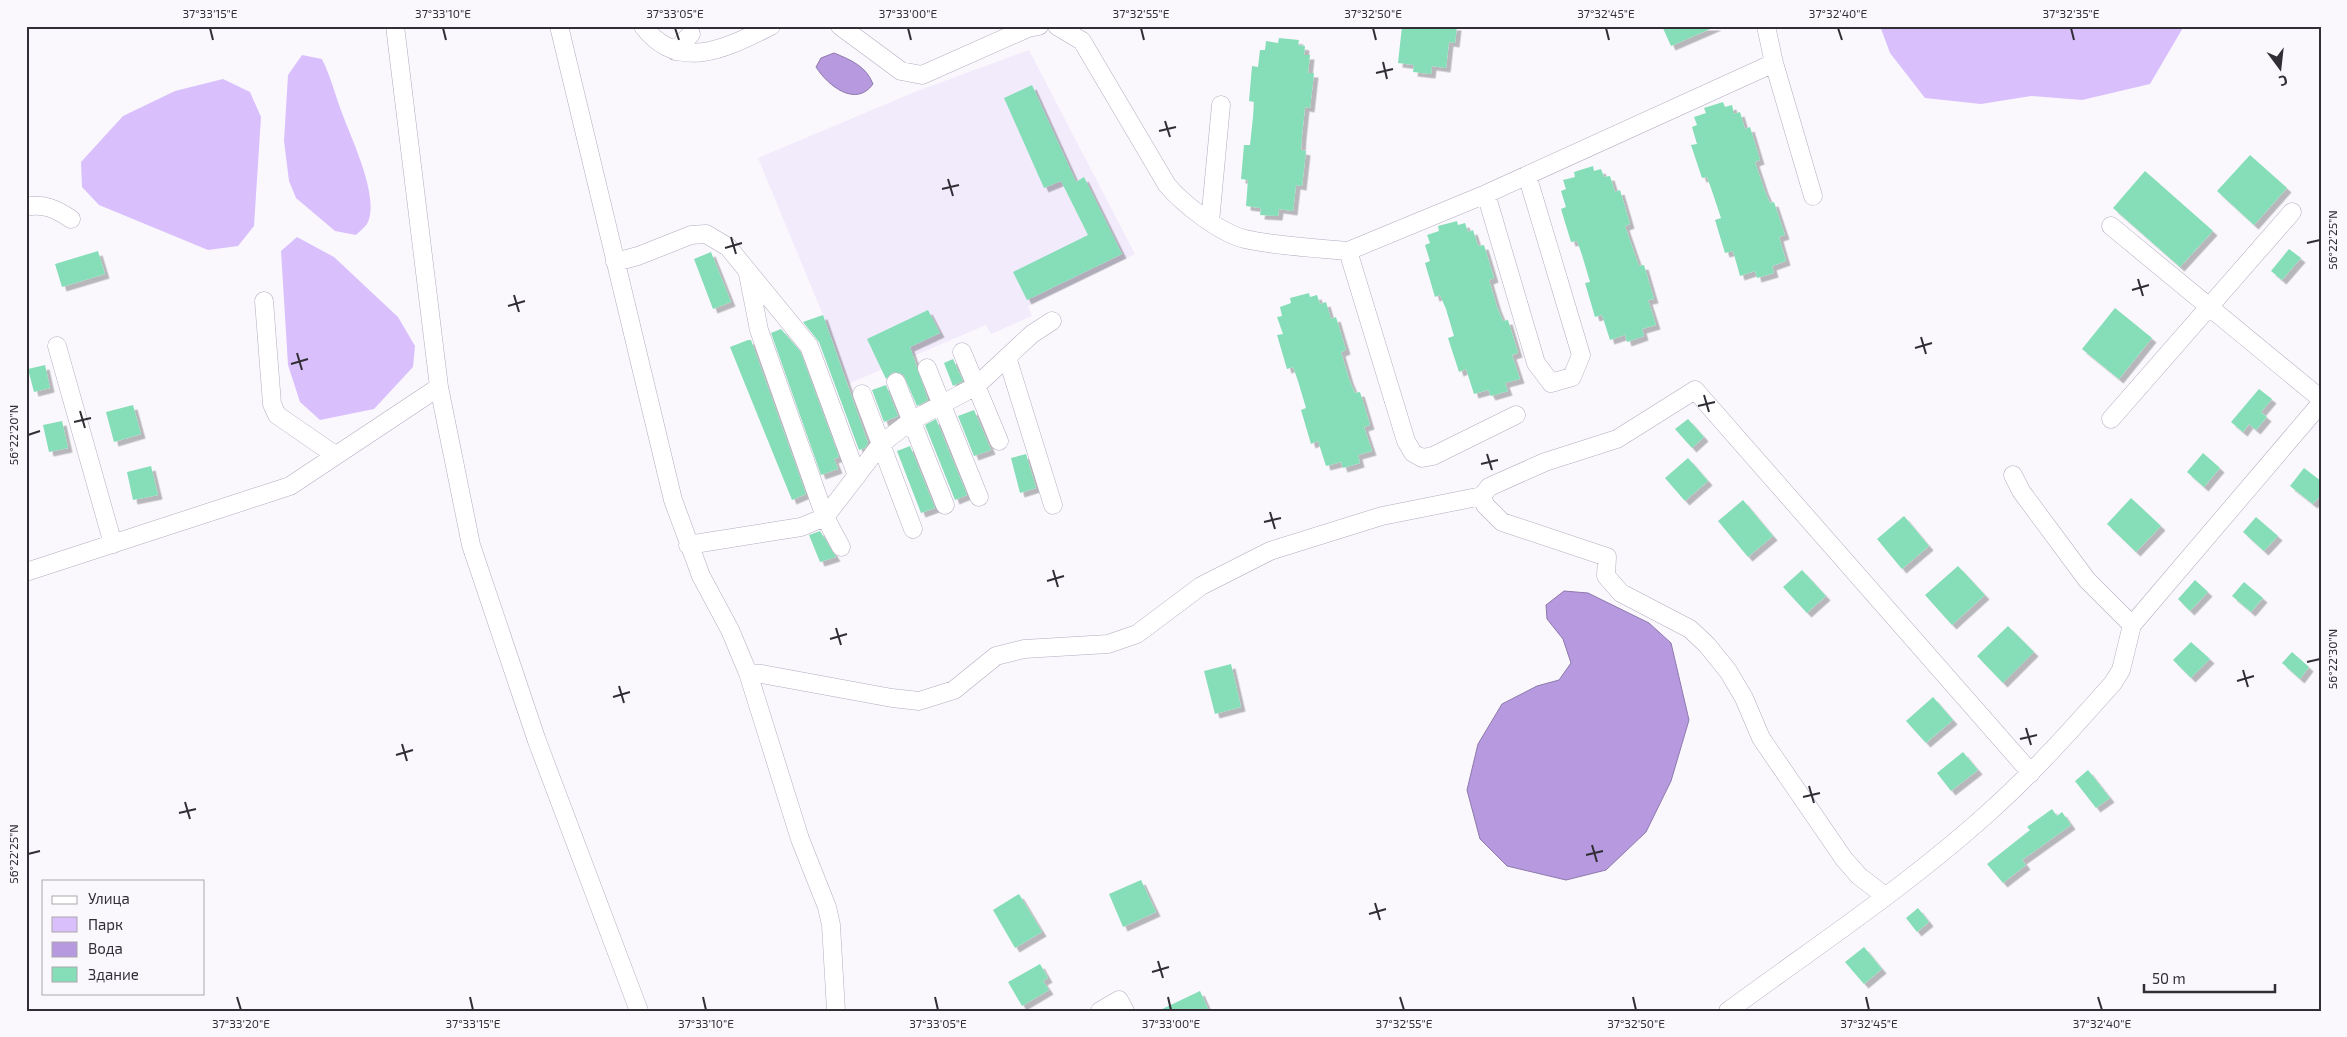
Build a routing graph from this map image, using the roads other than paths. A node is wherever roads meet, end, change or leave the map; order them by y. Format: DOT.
graph roads {
  1 [pos="395,26"];
  2 [pos="559,26"];
  3 [pos="643,26"];
  4 [pos="771,26"];
  5 [pos="840,26"];
  6 [pos="1039,26"];
  7 [pos="1057,26"];
  8 [pos="1766,26"];
  9 [pos="691,34"];
  10 [pos="675,51"];
  11 [pos="1774,63"];
  12 [pos="1221,105"];
  13 [pos="1527,175"];
  14 [pos="1486,194"];
  15 [pos="1813,196"];
  16 [pos="26,207"];
  17 [pos="2292,212"];
  18 [pos="71,219"];
  19 [pos="1210,222"];
  20 [pos="2111,226"];
  21 [pos="1348,252"];
  22 [pos="615,262"];
  23 [pos="747,272"];
  24 [pos="264,301"];
  25 [pos="2209,308"];
  26 [pos="1052,321"];
  27 [pos="57,346"];
  28 [pos="962,352"];
  29 [pos="1007,357"];
  30 [pos="927,368"];
  31 [pos="896,382"];
  32 [pos="976,386"];
  33 [pos="439,387"];
  34 [pos="862,394"];
  35 [pos="2321,399"];
  36 [pos="942,404"];
  37 [pos="2321,404"];
  38 [pos="1516,415"];
  39 [pos="2111,419"];
  40 [pos="911,420"];
  41 [pos="998,441"];
  42 [pos="881,444"];
  43 [pos="336,455"];
  44 [pos="2013,475"];
  45 [pos="857,476"];
  46 [pos="1482,496"];
  47 [pos="979,497"];
  48 [pos="945,505"];
  49 [pos="1052,505"];
  50 [pos="826,517"];
  51 [pos="913,530"];
  52 [pos="114,544"];
  53 [pos="688,545"];
  54 [pos="841,547"];
  55 [pos="26,572"];
  56 [pos="2132,625"];
  57 [pos="748,673"];
  58 [pos="2031,774"];
  59 [pos="1885,896"];
  60 [pos="1122,1006"];
  61 [pos="639,1011"];
  62 [pos="836,1011"];
  63 [pos="1100,1011"];
  64 [pos="1728,1011"];
  1 -- 33 [label="street"];
  2 -- 22 [label="street"];
  3 -- 10 [label="street"];
  4 -- 10 [label="street"];
  5 -- 6 [label="street"];
  7 -- 19 [label="street"];
  8 -- 11 [label="street"];
  9 -- 10 [label="street"];
  11 -- 13 [label="street"];
  11 -- 15 [label="street"];
  12 -- 19 [label="street"];
  13 -- 14 [label="street"];
  13 -- 14 [label="street"];
  14 -- 21 [label="street"];
  16 -- 18 [label="street"];
  17 -- 25 [label="street"];
  19 -- 21 [label="street"];
  20 -- 25 [label="street"];
  21 -- 38 [label="street"];
  22 -- 23 [label="street"];
  22 -- 53 [label="street"];
  23 -- 45 [label="street"];
  23 -- 50 [label="street"];
  24 -- 43 [label="street"];
  25 -- 35 [label="street"];
  25 -- 39 [label="street"];
  26 -- 29 [label="street"];
  27 -- 52 [label="street"];
  28 -- 32 [label="street"];
  29 -- 32 [label="street"];
  29 -- 49 [label="street"];
  30 -- 36 [label="street"];
  31 -- 40 [label="street"];
  32 -- 36 [label="street"];
  32 -- 41 [label="street"];
  33 -- 43 [label="street"];
  33 -- 61 [label="street"];
  34 -- 42 [label="street"];
  36 -- 40 [label="street"];
  36 -- 47 [label="street"];
  37 -- 56 [label="street"];
  40 -- 42 [label="street"];
  40 -- 48 [label="street"];
  42 -- 45 [label="street"];
  42 -- 51 [label="street"];
  43 -- 52 [label="street"];
  44 -- 56 [label="street"];
  45 -- 50 [label="street"];
  46 -- 57 [label="street"];
  46 -- 58 [label="street"];
  46 -- 59 [label="street"];
  50 -- 53 [label="street"];
  50 -- 54 [label="street"];
  52 -- 55 [label="street"];
  53 -- 57 [label="street"];
  56 -- 58 [label="street"];
  57 -- 62 [label="street"];
  58 -- 59 [label="street"];
  59 -- 64 [label="street"];
  60 -- 63 [label="street"];
}
